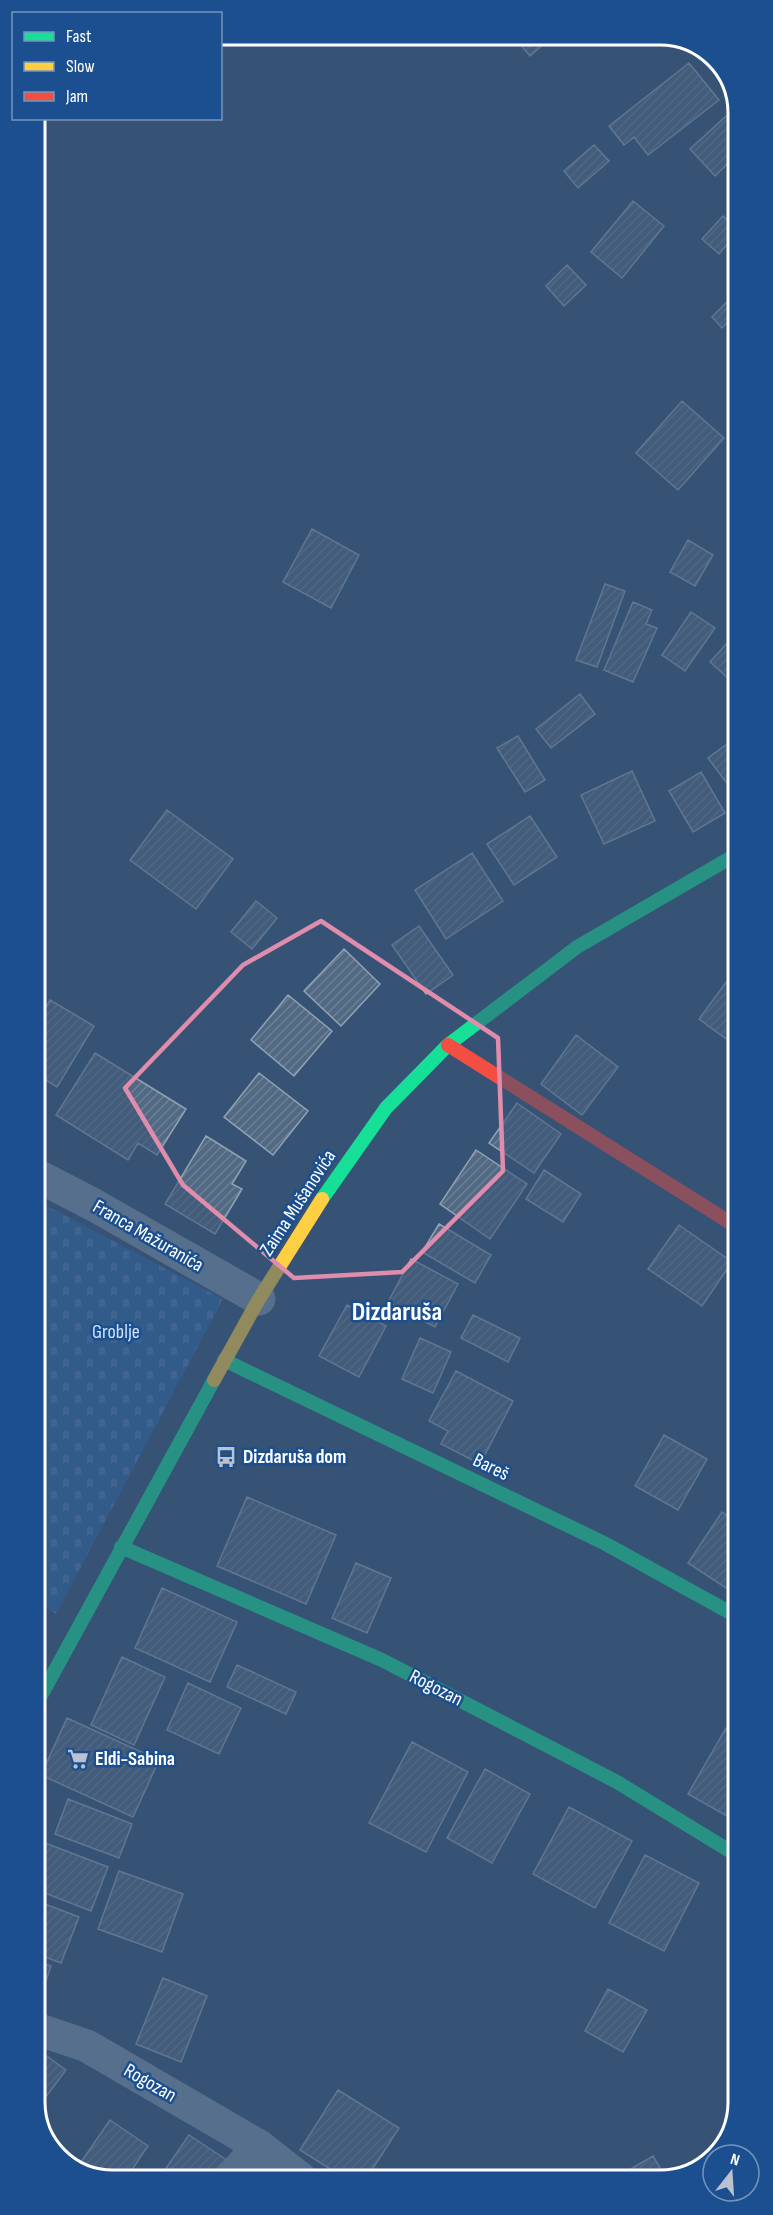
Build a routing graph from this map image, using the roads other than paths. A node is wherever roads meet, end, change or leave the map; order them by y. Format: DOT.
graph roads {
  1 [pos="728,859"];
  2 [pos="448,1045"];
  3 [pos="45,1180"];
  4 [pos="728,1221"];
  5 [pos="259,1299"];
  6 [pos="224,1360"];
  7 [pos="121,1547"];
  8 [pos="728,1611"];
  9 [pos="45,1688"];
  10 [pos="728,1850"];
  11 [pos="45,2032"];
  12 [pos="259,2146"];
  13 [pos="238,2170"];
  14 [pos="289,2170"];
  1 -- 2 [label="street, Zaima Mušanovića"];
  2 -- 4 [label="street"];
  2 -- 5 [label="street, Zaima Mušanovića"];
  3 -- 5 [label="street, Franca Mažuranića"];
  5 -- 6 [label="street, Zaima Mušanovića"];
  6 -- 7 [label="street, Zaima Mušanovića"];
  6 -- 8 [label="street, Bareš"];
  7 -- 9 [label="street, Zaima Mušanovića"];
  7 -- 10 [label="street, Rogozan"];
  11 -- 12 [label="street, Rogozan"];
  12 -- 13 [label="street"];
  12 -- 14 [label="street, Rogozan"];
}
